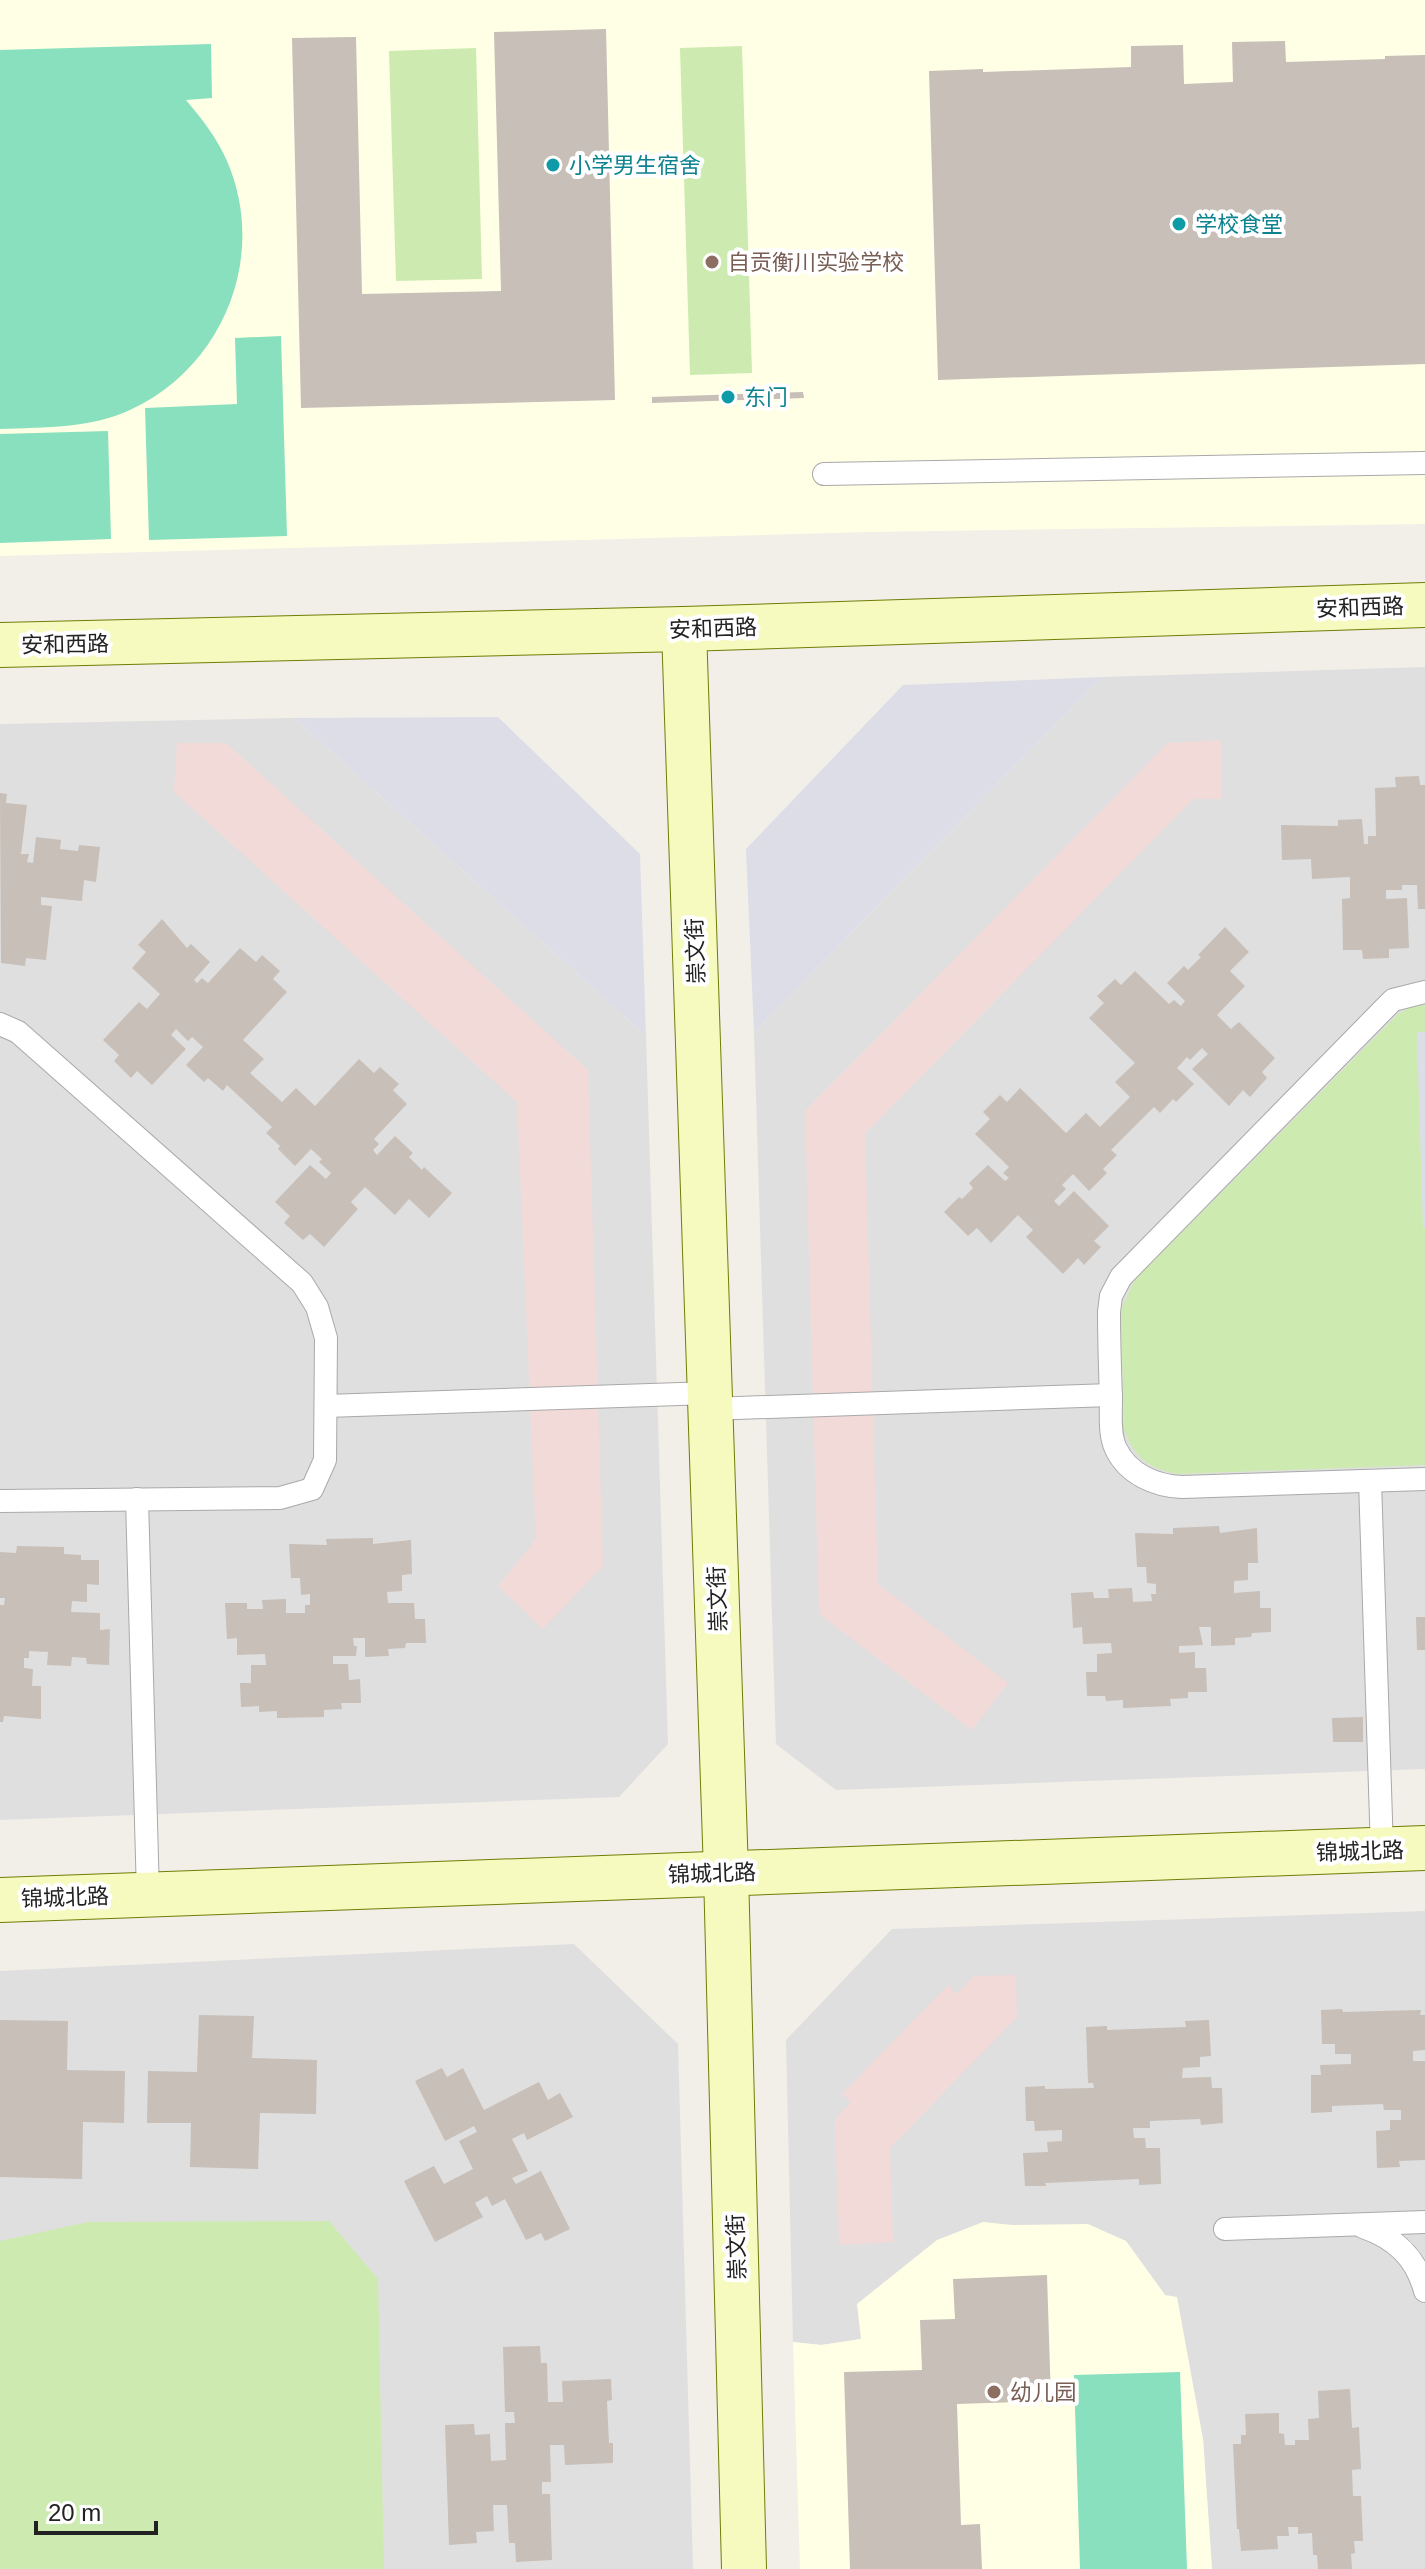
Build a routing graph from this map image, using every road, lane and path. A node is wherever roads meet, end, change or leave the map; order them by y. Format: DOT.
graph roads {
  1 [pos="1425,463"];
  2 [pos="824,474"];
  3 [pos="1425,605"];
  4 [pos="684,629"];
  5 [pos="0,645"];
  6 [pos="1425,992"];
  7 [pos="0,1024"];
  8 [pos="1111,1395"];
  9 [pos="710,1401"];
  10 [pos="326,1406"];
  11 [pos="1425,1479"];
  12 [pos="1370,1481"];
  13 [pos="137,1499"];
  14 [pos="0,1501"];
  15 [pos="1425,1848"];
  16 [pos="1382,1850"];
  17 [pos="726,1872"];
  18 [pos="148,1894"];
  19 [pos="0,1900"];
  20 [pos="1425,2222"];
  21 [pos="1355,2225"];
  22 [pos="1225,2229"];
  23 [pos="1425,2291"];
  24 [pos="744,2569"];
  1 -- 2 [label="lane"];
  3 -- 4 [label="street, 安和西路"];
  4 -- 5 [label="street, 安和西路"];
  4 -- 9 [label="street, 崇文街"];
  6 -- 8 [label="lane"];
  7 -- 10 [label="lane"];
  8 -- 9 [label="lane"];
  8 -- 12 [label="lane"];
  9 -- 10 [label="lane"];
  9 -- 17 [label="street, 崇文街"];
  10 -- 13 [label="lane"];
  11 -- 12 [label="lane"];
  12 -- 16 [label="lane"];
  13 -- 14 [label="lane"];
  13 -- 18 [label="lane"];
  15 -- 16 [label="street, 锦城北路"];
  16 -- 17 [label="street, 锦城北路"];
  17 -- 18 [label="street, 锦城北路"];
  17 -- 24 [label="street, 崇文街"];
  18 -- 19 [label="street, 锦城北路"];
  20 -- 21 [label="lane"];
  21 -- 22 [label="lane"];
  21 -- 23 [label="lane"];
}
